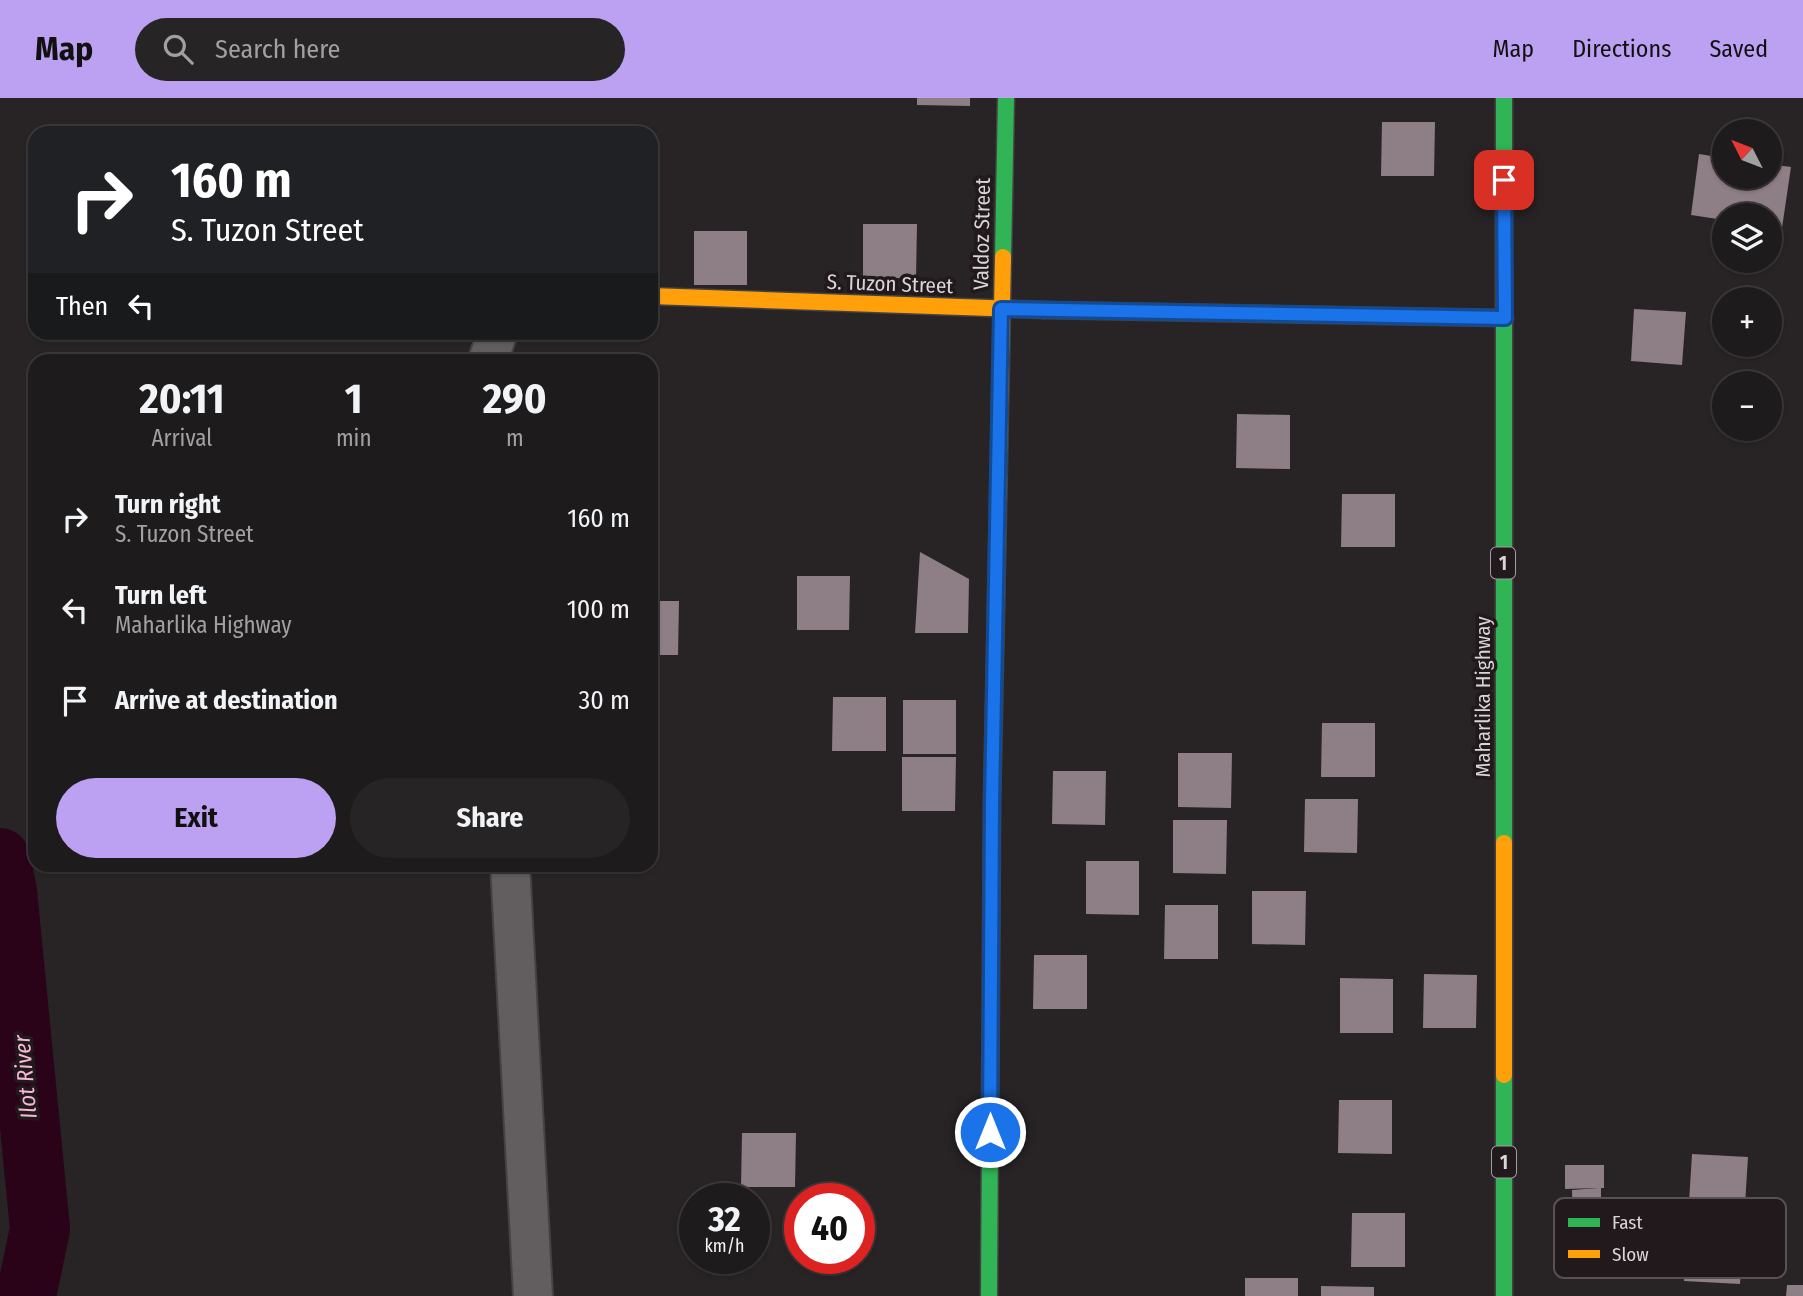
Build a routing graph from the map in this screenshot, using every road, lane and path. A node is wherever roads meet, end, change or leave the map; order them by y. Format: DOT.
graph roads {
  1 [pos="1006,98"];
  2 [pos="1504,98"];
  3 [pos="658,296"];
  4 [pos="1001,309"];
  5 [pos="1505,318"];
  6 [pos="510,872"];
  7 [pos="533,1296"];
  8 [pos="989,1296"];
  9 [pos="1504,1296"];
  1 -- 4 [label="main road, Valdoz Street"];
  2 -- 5 [label="main road, Maharlika Highway / 1"];
  3 -- 4 [label="main road, S. Tuzon Street"];
  4 -- 5 [label="main road, S. Tuzon Street"];
  4 -- 8 [label="main road, Valdoz Street"];
  5 -- 9 [label="main road, Maharlika Highway / 1"];
  6 -- 7 [label="street"];
}
